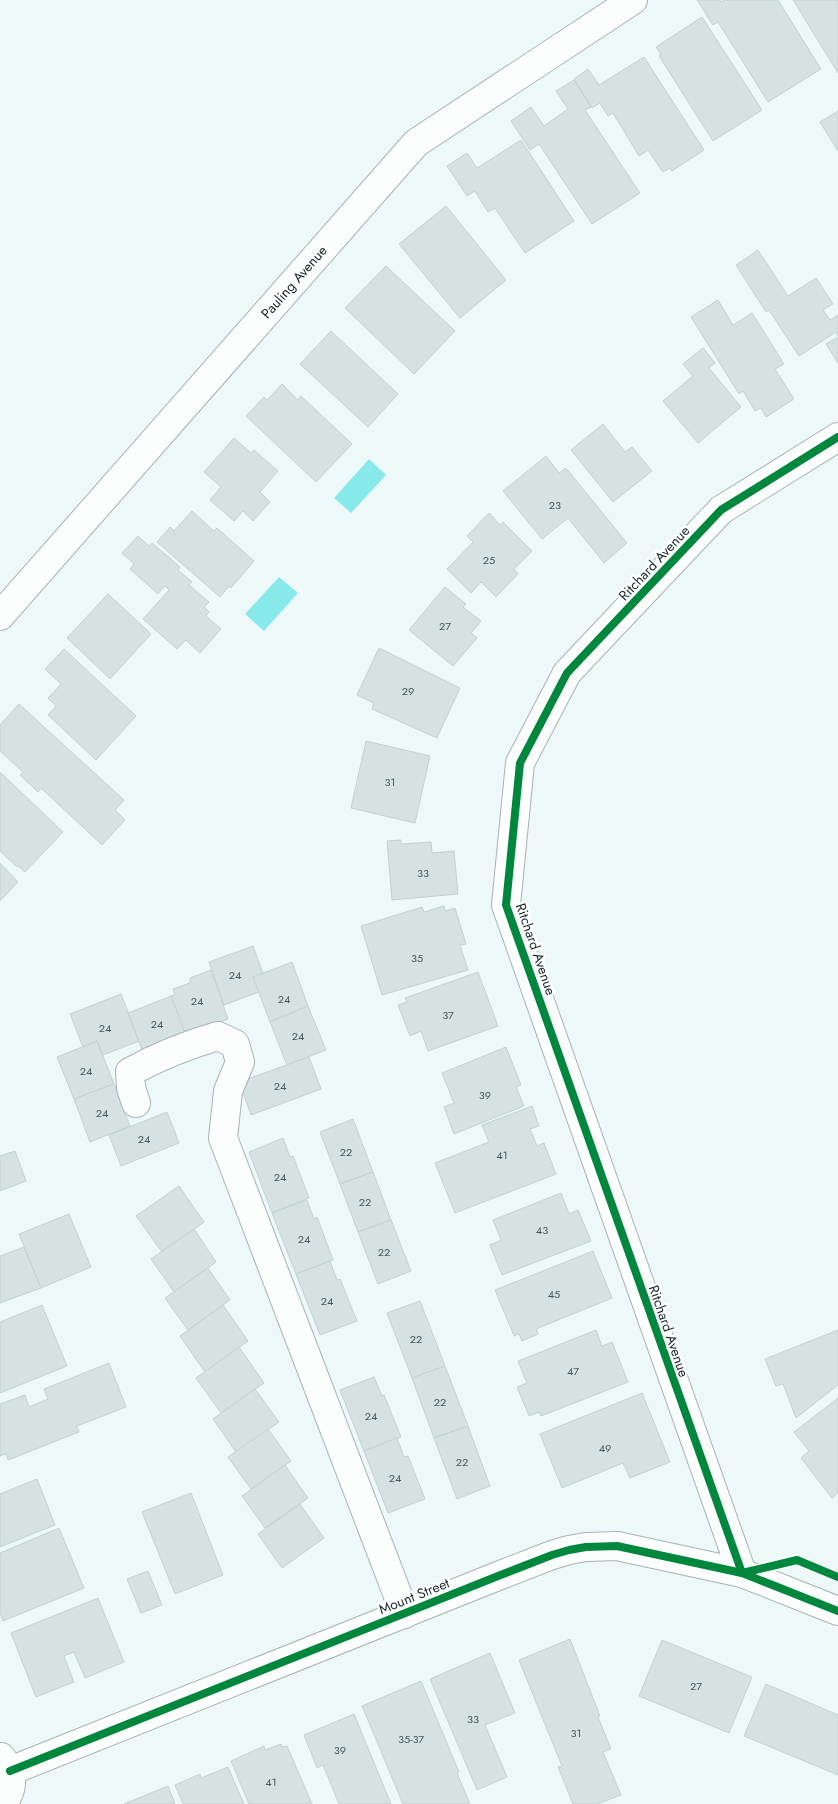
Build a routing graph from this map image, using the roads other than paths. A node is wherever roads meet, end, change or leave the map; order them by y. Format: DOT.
graph roads {
  1 [pos="634,0"];
  2 [pos="838,436"];
  3 [pos="0,616"];
  4 [pos="136,1103"];
  5 [pos="742,1573"];
  6 [pos="838,1611"];
  7 [pos="404,1614"];
  8 [pos="5,1764"];
  9 [pos="3,1804"];
  1 -- 3 [label="street, Pauling Avenue"];
  2 -- 5 [label="street, Ritchard Avenue"];
  4 -- 7 [label="street"];
  5 -- 6 [label="street, Mount Street"];
  5 -- 7 [label="street, Mount Street"];
  7 -- 8 [label="street, Mount Street"];
  8 -- 9 [label="street"];
}
